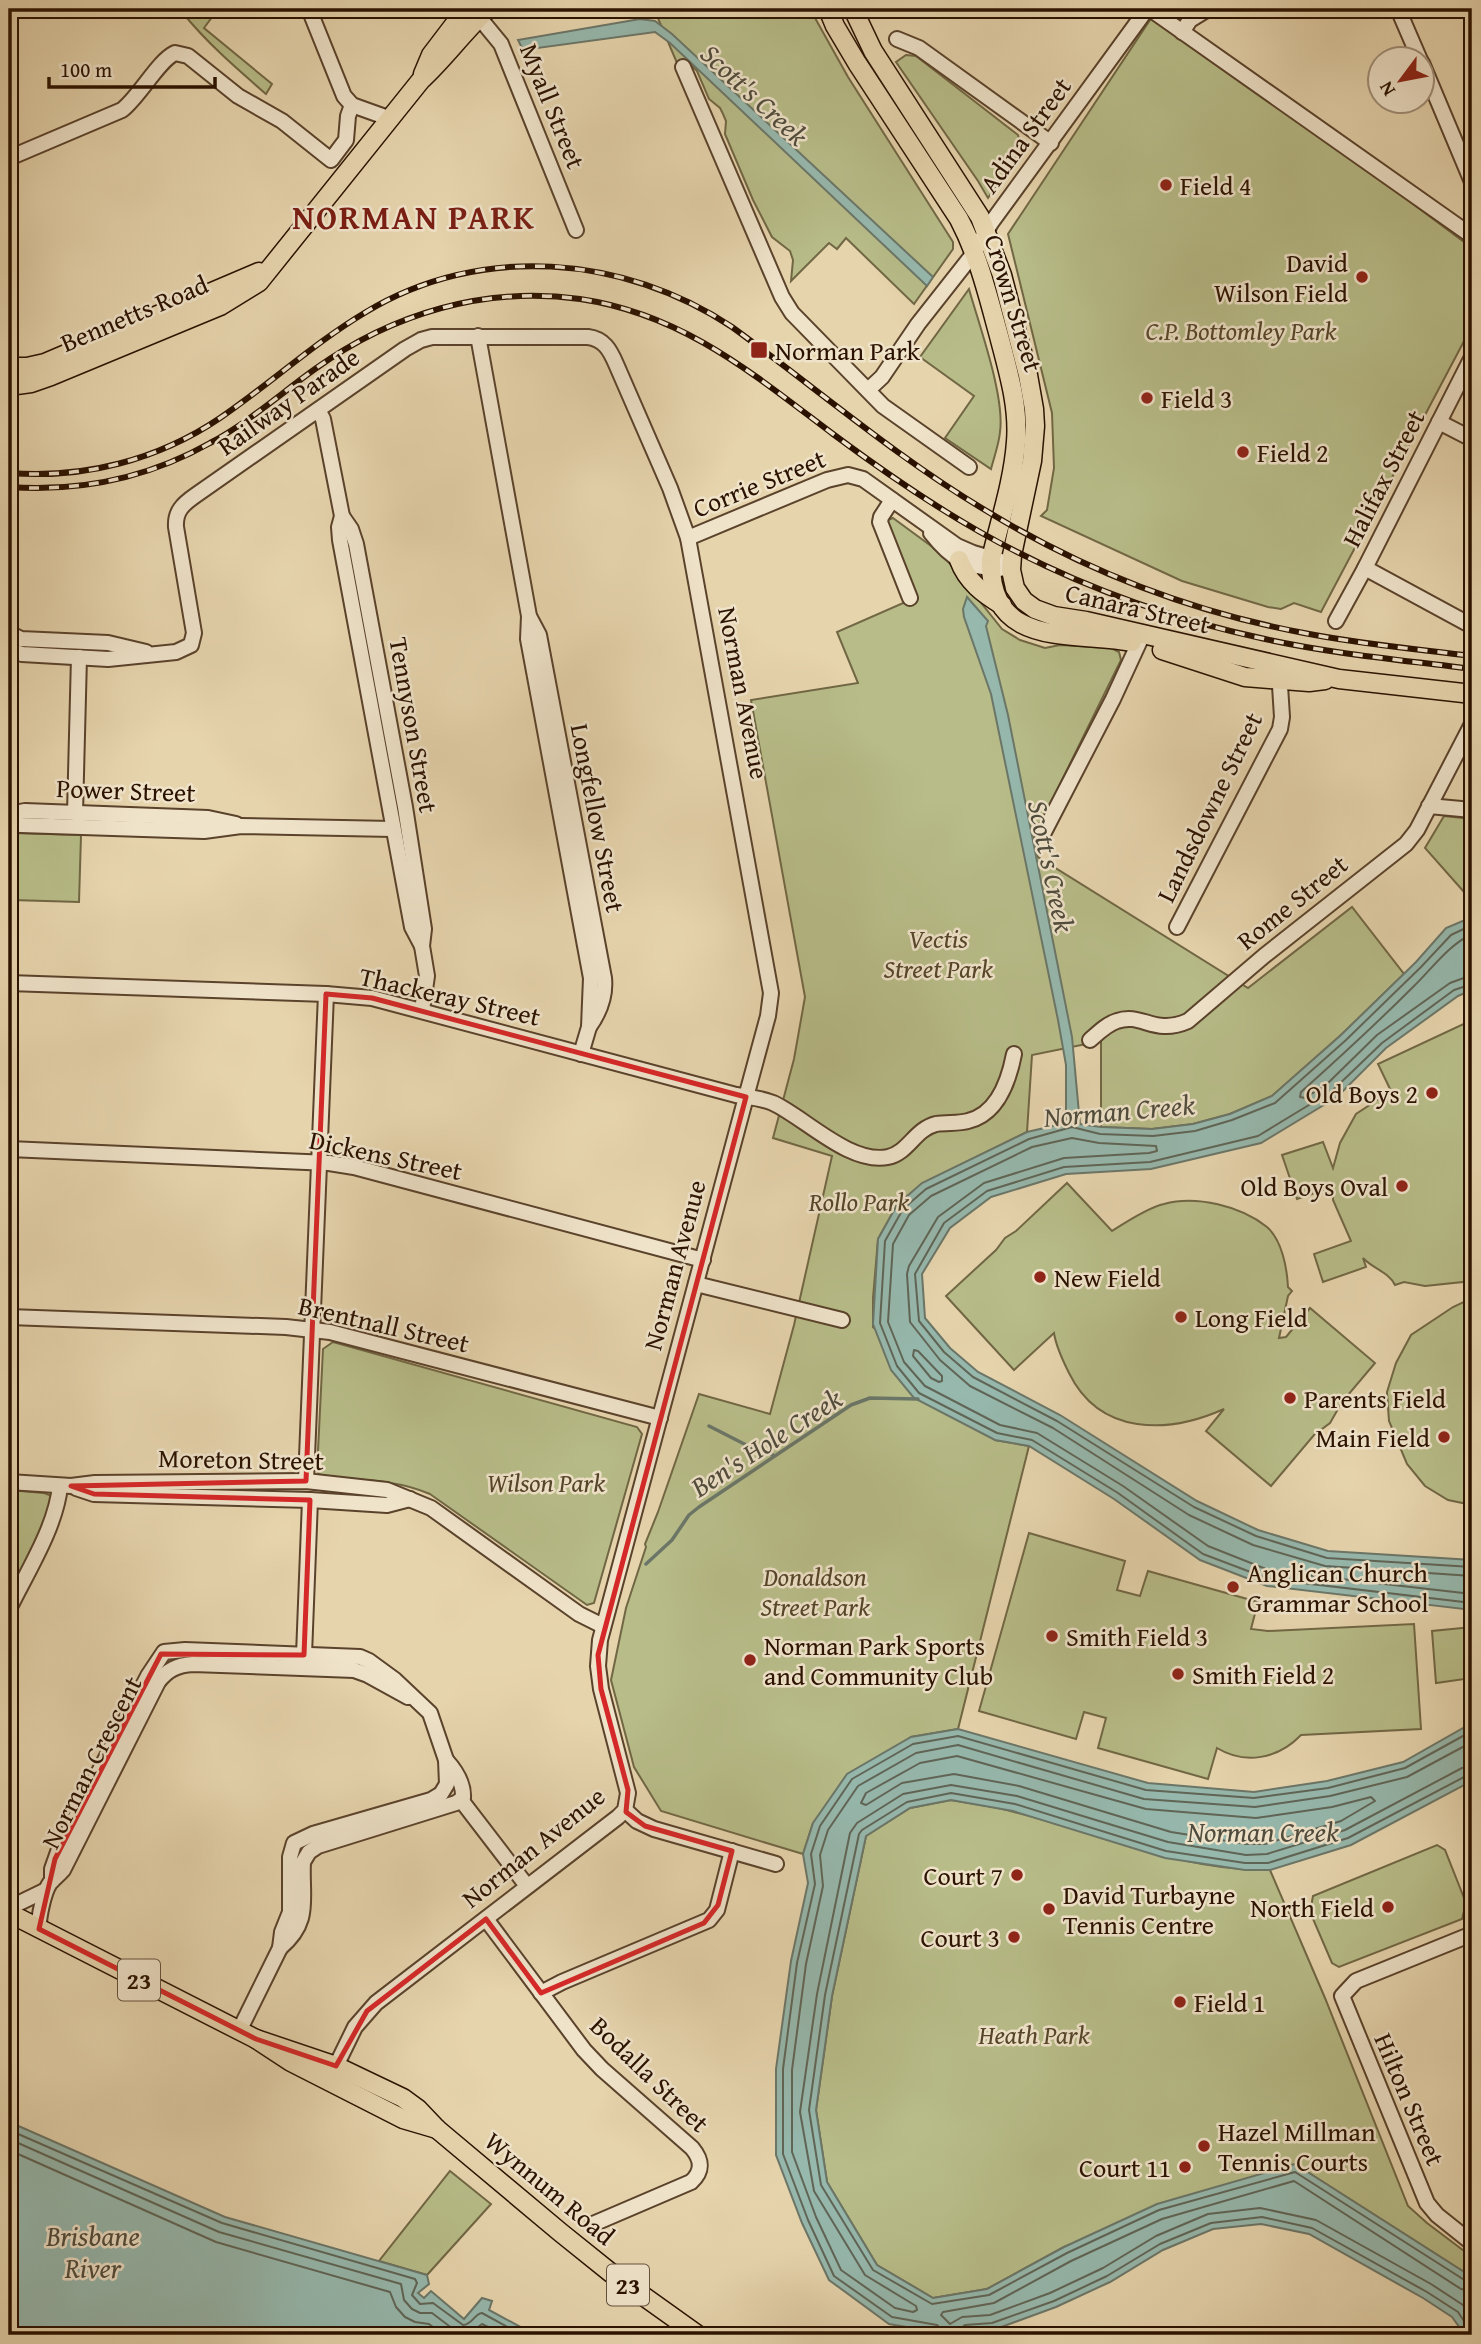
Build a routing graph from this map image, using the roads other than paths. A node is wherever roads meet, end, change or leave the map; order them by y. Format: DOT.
graph roads {
  1 [pos="309,9"];
  2 [pos="828,9"];
  3 [pos="853,9"];
  4 [pos="1148,9"];
  5 [pos="1208,9"];
  6 [pos="1398,9"];
  7 [pos="476,11"];
  8 [pos="1182,32"];
  9 [pos="897,39"];
  10 [pos="1414,46"];
  11 [pos="683,67"];
  12 [pos="1436,97"];
  13 [pos="352,104"];
  14 [pos="391,119"];
  15 [pos="1051,143"];
  16 [pos="9,158"];
  17 [pos="1472,182"];
  18 [pos="576,230"];
  19 [pos="986,230"];
  20 [pos="1472,236"];
  21 [pos="975,251"];
  22 [pos="158,323"];
  23 [pos="478,336"];
  24 [pos="604,344"];
  25 [pos="1472,356"];
  26 [pos="9,367"];
  27 [pos="9,386"];
  28 [pos="868,390"];
  29 [pos="318,410"];
  30 [pos="1439,422"];
  31 [pos="1472,439"];
  32 [pos="969,467"];
  33 [pos="892,500"];
  34 [pos="342,516"];
  35 [pos="924,524"];
  36 [pos="688,538"];
  37 [pos="959,560"];
  38 [pos="991,563"];
  39 [pos="1011,567"];
  40 [pos="1365,568"];
  41 [pos="910,597"];
  42 [pos="1002,605"];
  43 [pos="1336,621"];
  44 [pos="1472,626"];
  45 [pos="9,633"];
  46 [pos="1141,639"];
  47 [pos="9,650"];
  48 [pos="154,654"];
  49 [pos="79,657"];
  50 [pos="1279,673"];
  51 [pos="1472,694"];
  52 [pos="1472,724"];
  53 [pos="1429,806"];
  54 [pos="1472,810"];
  55 [pos="75,813"];
  56 [pos="9,814"];
  57 [pos="9,821"];
  58 [pos="241,826"];
  59 [pos="393,829"];
  60 [pos="1043,834"];
  61 [pos="1177,928"];
  62 [pos="422,946"];
  63 [pos="9,983"];
  64 [pos="326,993"];
  65 [pos="422,1010"];
  66 [pos="1090,1040"];
  67 [pos="581,1054"];
  68 [pos="1014,1054"];
  69 [pos="746,1097"];
  70 [pos="9,1149"];
  71 [pos="320,1162"];
  72 [pos="703,1260"];
  73 [pos="696,1284"];
  74 [pos="9,1317"];
  75 [pos="842,1320"];
  76 [pos="313,1329"];
  77 [pos="660,1418"];
  78 [pos="306,1481"];
  79 [pos="9,1482"];
  80 [pos="65,1486"];
  81 [pos="410,1499"];
  82 [pos="310,1500"];
  83 [pos="9,1609"];
  84 [pos="603,1626"];
  85 [pos="304,1655"];
  86 [pos="419,1702"];
  87 [pos="446,1760"];
  88 [pos="461,1800"];
  89 [pos="625,1810"];
  90 [pos="732,1851"];
  91 [pos="776,1864"];
  92 [pos="49,1885"];
  93 [pos="527,1886"];
  94 [pos="9,1911"];
  95 [pos="486,1919"];
  96 [pos="39,1929"];
  97 [pos="1472,1934"];
  98 [pos="280,1948"];
  99 [pos="541,1993"];
  100 [pos="239,2031"];
  101 [pos="332,2073"];
  102 [pos="593,2224"];
  103 [pos="1472,2243"];
  104 [pos="698,2335"];
  1 -- 13 [label="street"];
  2 -- 21 [label="main road, Crown Street"];
  3 -- 19 [label="main road, Crown Street"];
  4 -- 8 [label="street"];
  4 -- 15 [label="street, Adina Street"];
  5 -- 8 [label="street"];
  6 -- 10 [label="street"];
  7 -- 14 [label="main road, Bennetts Road"];
  7 -- 18 [label="street, Myall Street"];
  8 -- 20 [label="street"];
  9 -- 15 [label="street"];
  11 -- 28 [label="street"];
  12 -- 17 [label="street"];
  13 -- 14 [label="street"];
  13 -- 16 [label="street"];
  14 -- 22 [label="main road, Bennetts Road"];
  15 -- 19 [label="street, Adina Street"];
  19 -- 21 [label="street, Adina Street"];
  19 -- 39 [label="main road, Crown Street"];
  21 -- 28 [label="street, Adina Street"];
  21 -- 38 [label="main road, Crown Street"];
  22 -- 26 [label="main road, Bennetts Road"];
  22 -- 27 [label="main road, Bennetts Road"];
  23 -- 24 [label="street, Railway Parade"];
  23 -- 29 [label="street, Railway Parade"];
  23 -- 67 [label="street, Longfellow Street"];
  24 -- 36 [label="street, Norman Avenue"];
  25 -- 30 [label="street, Halifax Street"];
  28 -- 32 [label="street"];
  29 -- 34 [label="street, Tennyson Street"];
  29 -- 48 [label="street, Railway Parade"];
  30 -- 31 [label="street"];
  30 -- 40 [label="street, Halifax Street"];
  33 -- 35 [label="street"];
  33 -- 36 [label="street, Corrie Street"];
  33 -- 41 [label="street"];
  34 -- 59 [label="street, Tennyson Street"];
  34 -- 62 [label="street, Tennyson Street"];
  35 -- 37 [label="street"];
  35 -- 38 [label="street"];
  36 -- 69 [label="street, Norman Avenue"];
  37 -- 38 [label="street"];
  37 -- 42 [label="main road, Canara Street"];
  38 -- 39 [label="street"];
  38 -- 42 [label="main road"];
  39 -- 46 [label="main road, Canara Street"];
  40 -- 43 [label="street, Halifax Street"];
  40 -- 44 [label="street"];
  42 -- 46 [label="main road, Canara Street"];
  45 -- 48 [label="street, Railway Parade"];
  46 -- 50 [label="main road, Canara Street"];
  46 -- 60 [label="street"];
  47 -- 49 [label="street, Railway Parade"];
  48 -- 49 [label="street, Railway Parade"];
  49 -- 55 [label="street"];
  50 -- 51 [label="main road, Canara Street"];
  50 -- 61 [label="street, Landsdowne Street"];
  52 -- 53 [label="street, Rome Street"];
  53 -- 54 [label="street"];
  53 -- 66 [label="street, Rome Street"];
  55 -- 56 [label="street, Power Street"];
  55 -- 58 [label="street, Power Street"];
  57 -- 58 [label="street, Power Street"];
  58 -- 59 [label="street, Power Street"];
  59 -- 62 [label="street, Tennyson Street"];
  62 -- 65 [label="street, Tennyson Street"];
  63 -- 64 [label="street, Thackeray Street"];
  64 -- 65 [label="street, Thackeray Street"];
  64 -- 71 [label="street"];
  65 -- 67 [label="street, Thackeray Street"];
  67 -- 69 [label="street, Thackeray Street"];
  68 -- 69 [label="street, Thackeray Street"];
  69 -- 72 [label="street, Norman Avenue"];
  70 -- 71 [label="street, Dickens Street"];
  71 -- 72 [label="street, Dickens Street"];
  71 -- 76 [label="street"];
  72 -- 73 [label="street, Norman Avenue"];
  73 -- 75 [label="street"];
  73 -- 77 [label="street, Norman Avenue"];
  74 -- 76 [label="street, Brentnall Street"];
  76 -- 77 [label="street, Brentnall Street"];
  76 -- 78 [label="street"];
  77 -- 84 [label="street, Norman Avenue"];
  78 -- 80 [label="street, Moreton Street"];
  78 -- 81 [label="street, Moreton Street"];
  79 -- 80 [label="street, Moreton Street"];
  80 -- 82 [label="street, Moreton Street"];
  80 -- 83 [label="street"];
  81 -- 82 [label="street, Moreton Street"];
  81 -- 84 [label="street, Moreton Street"];
  82 -- 85 [label="street"];
  84 -- 89 [label="street, Norman Avenue"];
  85 -- 86 [label="street, Norman Crescent"];
  85 -- 92 [label="street, Norman Crescent"];
  86 -- 87 [label="street, Norman Crescent"];
  86 -- 92 [label="street, Norman Crescent"];
  87 -- 88 [label="street, Norman Crescent"];
  87 -- 98 [label="street, Norman Crescent"];
  88 -- 93 [label="street"];
  88 -- 98 [label="street, Norman Crescent"];
  89 -- 90 [label="street"];
  89 -- 93 [label="street, Norman Avenue"];
  90 -- 91 [label="street"];
  90 -- 99 [label="street"];
  92 -- 94 [label="street, Norman Crescent"];
  92 -- 96 [label="street, Norman Crescent"];
  93 -- 95 [label="street, Norman Avenue"];
  94 -- 96 [label="main road, Wynnum Road / 23"];
  95 -- 99 [label="street, Bodalla Street"];
  95 -- 101 [label="street, Norman Avenue"];
  96 -- 100 [label="main road, Wynnum Road / 23"];
  97 -- 103 [label="street, Hilton Street"];
  98 -- 100 [label="street, Norman Crescent"];
  99 -- 102 [label="street, Bodalla Street"];
  100 -- 101 [label="main road, Wynnum Road / 23"];
  101 -- 104 [label="main road, Wynnum Road / 23"];
}
